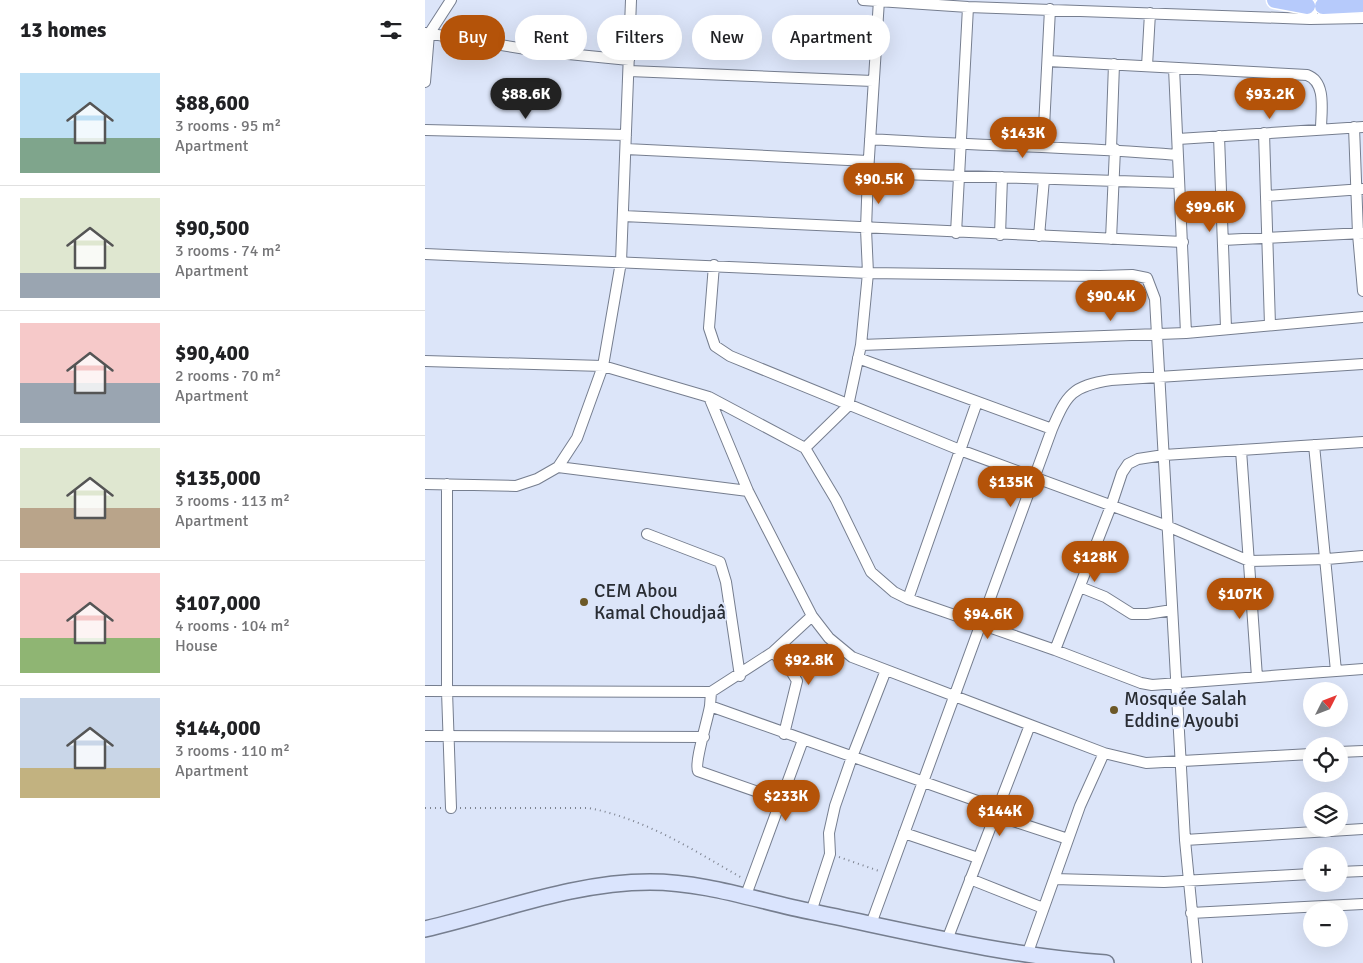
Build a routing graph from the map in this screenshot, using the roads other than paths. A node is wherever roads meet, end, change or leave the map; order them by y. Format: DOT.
graph roads {
  1 [pos="451,0"];
  2 [pos="631,0"];
  3 [pos="863,0"];
  4 [pos="879,0"];
  5 [pos="1275,0"];
  6 [pos="1363,4"];
  7 [pos="967,7"];
  8 [pos="1314,7"];
  9 [pos="1050,9"];
  10 [pos="1150,13"];
  11 [pos="630,15"];
  12 [pos="1363,18"];
  13 [pos="427,34"];
  14 [pos="597,57"];
  15 [pos="629,60"];
  16 [pos="1048,61"];
  17 [pos="1113,64"];
  18 [pos="1147,66"];
  19 [pos="1174,68"];
  20 [pos="629,71"];
  21 [pos="425,78"];
  22 [pos="873,81"];
  23 [pos="1359,127"];
  24 [pos="1321,129"];
  25 [pos="425,130"];
  26 [pos="1265,133"];
  27 [pos="626,135"];
  28 [pos="1219,136"];
  29 [pos="869,139"];
  30 [pos="1178,139"];
  31 [pos="961,145"];
  32 [pos="1043,147"];
  33 [pos="626,149"];
  34 [pos="1113,149"];
  35 [pos="1177,155"];
  36 [pos="868,161"];
  37 [pos="868,173"];
  38 [pos="960,176"];
  39 [pos="1002,177"];
  40 [pos="1044,179"];
  41 [pos="1113,180"];
  42 [pos="1179,183"];
  43 [pos="1360,189"];
  44 [pos="1267,196"];
  45 [pos="623,216"];
  46 [pos="865,229"];
  47 [pos="956,233"];
  48 [pos="1360,233"];
  49 [pos="1000,235"];
  50 [pos="1039,236"];
  51 [pos="1111,239"];
  52 [pos="1268,239"];
  53 [pos="1223,240"];
  54 [pos="1183,242"];
  55 [pos="425,254"];
  56 [pos="621,262"];
  57 [pos="714,265"];
  58 [pos="868,273"];
  59 [pos="1363,291"];
  60 [pos="1363,317"];
  61 [pos="1270,325"];
  62 [pos="1226,328"];
  63 [pos="1157,333"];
  64 [pos="1187,333"];
  65 [pos="861,345"];
  66 [pos="858,358"];
  67 [pos="425,361"];
  68 [pos="1363,364"];
  69 [pos="603,366"];
  70 [pos="1159,379"];
  71 [pos="709,397"];
  72 [pos="977,402"];
  73 [pos="848,406"];
  74 [pos="1052,429"];
  75 [pos="1363,442"];
  76 [pos="1314,445"];
  77 [pos="805,448"];
  78 [pos="960,450"];
  79 [pos="1241,450"];
  80 [pos="1164,455"];
  81 [pos="557,467"];
  82 [pos="1036,476"];
  83 [pos="425,484"];
  84 [pos="447,484"];
  85 [pos="748,491"];
  86 [pos="1111,506"];
  87 [pos="1167,526"];
  88 [pos="647,534"];
  89 [pos="1363,556"];
  90 [pos="1327,560"];
  91 [pos="1249,561"];
  92 [pos="1080,587"];
  93 [pos="908,599"];
  94 [pos="1172,610"];
  95 [pos="812,616"];
  96 [pos="981,624"];
  97 [pos="1055,650"];
  98 [pos="773,652"];
  99 [pos="1363,669"];
  100 [pos="886,670"];
  101 [pos="1336,671"];
  102 [pos="739,676"];
  103 [pos="1257,677"];
  104 [pos="1177,684"];
  105 [pos="425,690"];
  106 [pos="447,690"];
  107 [pos="711,692"];
  108 [pos="954,697"];
  109 [pos="710,706"];
  110 [pos="1031,725"];
  111 [pos="784,734"];
  112 [pos="425,736"];
  113 [pos="449,736"];
  114 [pos="704,737"];
  115 [pos="803,740"];
  116 [pos="1363,751"];
  117 [pos="1348,752"];
  118 [pos="1103,753"];
  119 [pos="1303,754"];
  120 [pos="851,757"];
  121 [pos="1181,762"];
  122 [pos="923,781"];
  123 [pos="781,800"];
  124 [pos="451,808"];
  125 [pos="996,811"];
  126 [pos="1363,829"];
  127 [pos="904,833"];
  128 [pos="1068,838"];
  129 [pos="1185,840"];
  130 [pos="978,858"];
  131 [pos="1363,871"];
  132 [pos="1348,872"];
  133 [pos="1303,874"];
  134 [pos="971,879"];
  135 [pos="1054,879"];
  136 [pos="1188,881"];
  137 [pos="748,889"];
  138 [pos="1363,904"];
  139 [pos="1043,908"];
  140 [pos="811,912"];
  141 [pos="1191,913"];
  142 [pos="871,924"];
  143 [pos="425,929"];
  144 [pos="947,940"];
  145 [pos="1027,955"];
  146 [pos="1106,963"];
  147 [pos="1197,963"];
  1 -- 13 [label="street"];
  2 -- 11 [label="street"];
  3 -- 4 [label="street"];
  4 -- 7 [label="street"];
  4 -- 22 [label="street"];
  5 -- 8 [label="main road"];
  6 -- 8 [label="main road"];
  7 -- 9 [label="street"];
  7 -- 31 [label="street"];
  8 -- 10 [label="street"];
  8 -- 12 [label="street"];
  9 -- 10 [label="street"];
  9 -- 16 [label="street"];
  10 -- 18 [label="street"];
  13 -- 14 [label="street"];
  13 -- 21 [label="street"];
  15 -- 20 [label="street"];
  16 -- 17 [label="street"];
  16 -- 32 [label="street"];
  17 -- 18 [label="street"];
  17 -- 34 [label="street"];
  18 -- 19 [label="street"];
  19 -- 24 [label="street"];
  19 -- 30 [label="street"];
  20 -- 22 [label="street"];
  20 -- 27 [label="street"];
  22 -- 29 [label="street"];
  23 -- 24 [label="street"];
  23 -- 43 [label="street"];
  24 -- 26 [label="street"];
  25 -- 27 [label="street"];
  26 -- 28 [label="street"];
  26 -- 44 [label="street"];
  27 -- 33 [label="street"];
  28 -- 30 [label="street"];
  28 -- 53 [label="street"];
  29 -- 31 [label="street"];
  29 -- 36 [label="street"];
  30 -- 35 [label="street"];
  31 -- 32 [label="street"];
  31 -- 38 [label="street"];
  32 -- 34 [label="street"];
  33 -- 36 [label="street"];
  33 -- 45 [label="street"];
  34 -- 35 [label="street"];
  34 -- 41 [label="street"];
  35 -- 42 [label="street"];
  36 -- 37 [label="street"];
  37 -- 38 [label="street"];
  37 -- 46 [label="street"];
  38 -- 39 [label="street"];
  38 -- 47 [label="street"];
  39 -- 40 [label="street"];
  39 -- 49 [label="street"];
  40 -- 41 [label="street"];
  40 -- 50 [label="street"];
  41 -- 42 [label="street"];
  41 -- 51 [label="street"];
  42 -- 54 [label="street"];
  43 -- 44 [label="street"];
  43 -- 48 [label="street"];
  44 -- 52 [label="street"];
  45 -- 46 [label="street"];
  45 -- 56 [label="street"];
  46 -- 47 [label="street"];
  46 -- 58 [label="street"];
  47 -- 49 [label="street"];
  48 -- 52 [label="street"];
  48 -- 59 [label="street"];
  49 -- 50 [label="street"];
  50 -- 51 [label="street"];
  51 -- 54 [label="street"];
  52 -- 53 [label="street"];
  52 -- 61 [label="street"];
  53 -- 62 [label="street"];
  54 -- 64 [label="street"];
  55 -- 56 [label="street"];
  56 -- 57 [label="street"];
  56 -- 69 [label="street"];
  57 -- 58 [label="street"];
  57 -- 73 [label="street"];
  58 -- 63 [label="street"];
  58 -- 65 [label="street"];
  60 -- 61 [label="street"];
  61 -- 62 [label="street"];
  62 -- 64 [label="street"];
  63 -- 64 [label="street"];
  63 -- 65 [label="street"];
  63 -- 70 [label="street"];
  65 -- 66 [label="street"];
  66 -- 72 [label="street"];
  66 -- 73 [label="street"];
  67 -- 69 [label="street"];
  68 -- 70 [label="street"];
  69 -- 71 [label="street"];
  69 -- 81 [label="street"];
  70 -- 74 [label="street"];
  70 -- 80 [label="street"];
  71 -- 77 [label="street"];
  71 -- 85 [label="street"];
  72 -- 74 [label="street"];
  72 -- 78 [label="street"];
  73 -- 77 [label="street"];
  73 -- 78 [label="street"];
  74 -- 82 [label="street"];
  75 -- 76 [label="street"];
  76 -- 79 [label="street"];
  76 -- 90 [label="street"];
  77 -- 93 [label="street"];
  78 -- 82 [label="street"];
  78 -- 93 [label="street"];
  79 -- 80 [label="street"];
  79 -- 91 [label="street"];
  80 -- 86 [label="street"];
  80 -- 87 [label="street"];
  81 -- 84 [label="street"];
  81 -- 85 [label="street"];
  82 -- 86 [label="street"];
  82 -- 96 [label="street"];
  83 -- 84 [label="street"];
  84 -- 106 [label="street"];
  85 -- 95 [label="street"];
  86 -- 87 [label="street"];
  86 -- 92 [label="street"];
  87 -- 91 [label="street"];
  87 -- 94 [label="street"];
  88 -- 102 [label="street"];
  89 -- 90 [label="street"];
  90 -- 91 [label="street"];
  90 -- 101 [label="street"];
  91 -- 103 [label="street"];
  92 -- 94 [label="street"];
  92 -- 97 [label="street"];
  93 -- 96 [label="street"];
  94 -- 104 [label="street"];
  95 -- 98 [label="street"];
  95 -- 100 [label="street"];
  96 -- 97 [label="street"];
  96 -- 108 [label="street"];
  97 -- 104 [label="street"];
  98 -- 102 [label="street"];
  98 -- 111 [label="street"];
  99 -- 101 [label="street"];
  100 -- 108 [label="street"];
  100 -- 120 [label="street"];
  101 -- 103 [label="street"];
  102 -- 107 [label="street"];
  103 -- 104 [label="street"];
  104 -- 121 [label="street"];
  105 -- 106 [label="street"];
  106 -- 107 [label="street"];
  106 -- 113 [label="street"];
  107 -- 109 [label="street"];
  108 -- 110 [label="street"];
  108 -- 122 [label="street"];
  109 -- 111 [label="street"];
  109 -- 114 [label="street"];
  110 -- 118 [label="street"];
  110 -- 125 [label="street"];
  111 -- 115 [label="street"];
  112 -- 113 [label="street"];
  113 -- 114 [label="street"];
  113 -- 124 [label="street"];
  114 -- 123 [label="street"];
  115 -- 120 [label="street"];
  115 -- 123 [label="street"];
  116 -- 117 [label="street"];
  118 -- 121 [label="street"];
  118 -- 128 [label="street"];
  119 -- 121 [label="street"];
  120 -- 122 [label="street"];
  120 -- 140 [label="street"];
  121 -- 129 [label="street"];
  122 -- 125 [label="street"];
  122 -- 127 [label="street"];
  123 -- 137 [label="street"];
  125 -- 128 [label="street"];
  125 -- 130 [label="street"];
  126 -- 129 [label="street"];
  127 -- 130 [label="street"];
  127 -- 142 [label="street"];
  128 -- 135 [label="street"];
  129 -- 136 [label="street"];
  130 -- 134 [label="street"];
  131 -- 132 [label="street"];
  133 -- 136 [label="street"];
  134 -- 139 [label="street"];
  134 -- 144 [label="street"];
  135 -- 136 [label="street"];
  135 -- 139 [label="street"];
  136 -- 141 [label="street"];
  137 -- 140 [label="street"];
  137 -- 143 [label="street"];
  138 -- 141 [label="street"];
  139 -- 145 [label="street"];
  140 -- 142 [label="street"];
  141 -- 147 [label="street"];
  142 -- 144 [label="street"];
  144 -- 145 [label="street"];
  145 -- 146 [label="street"];
}
